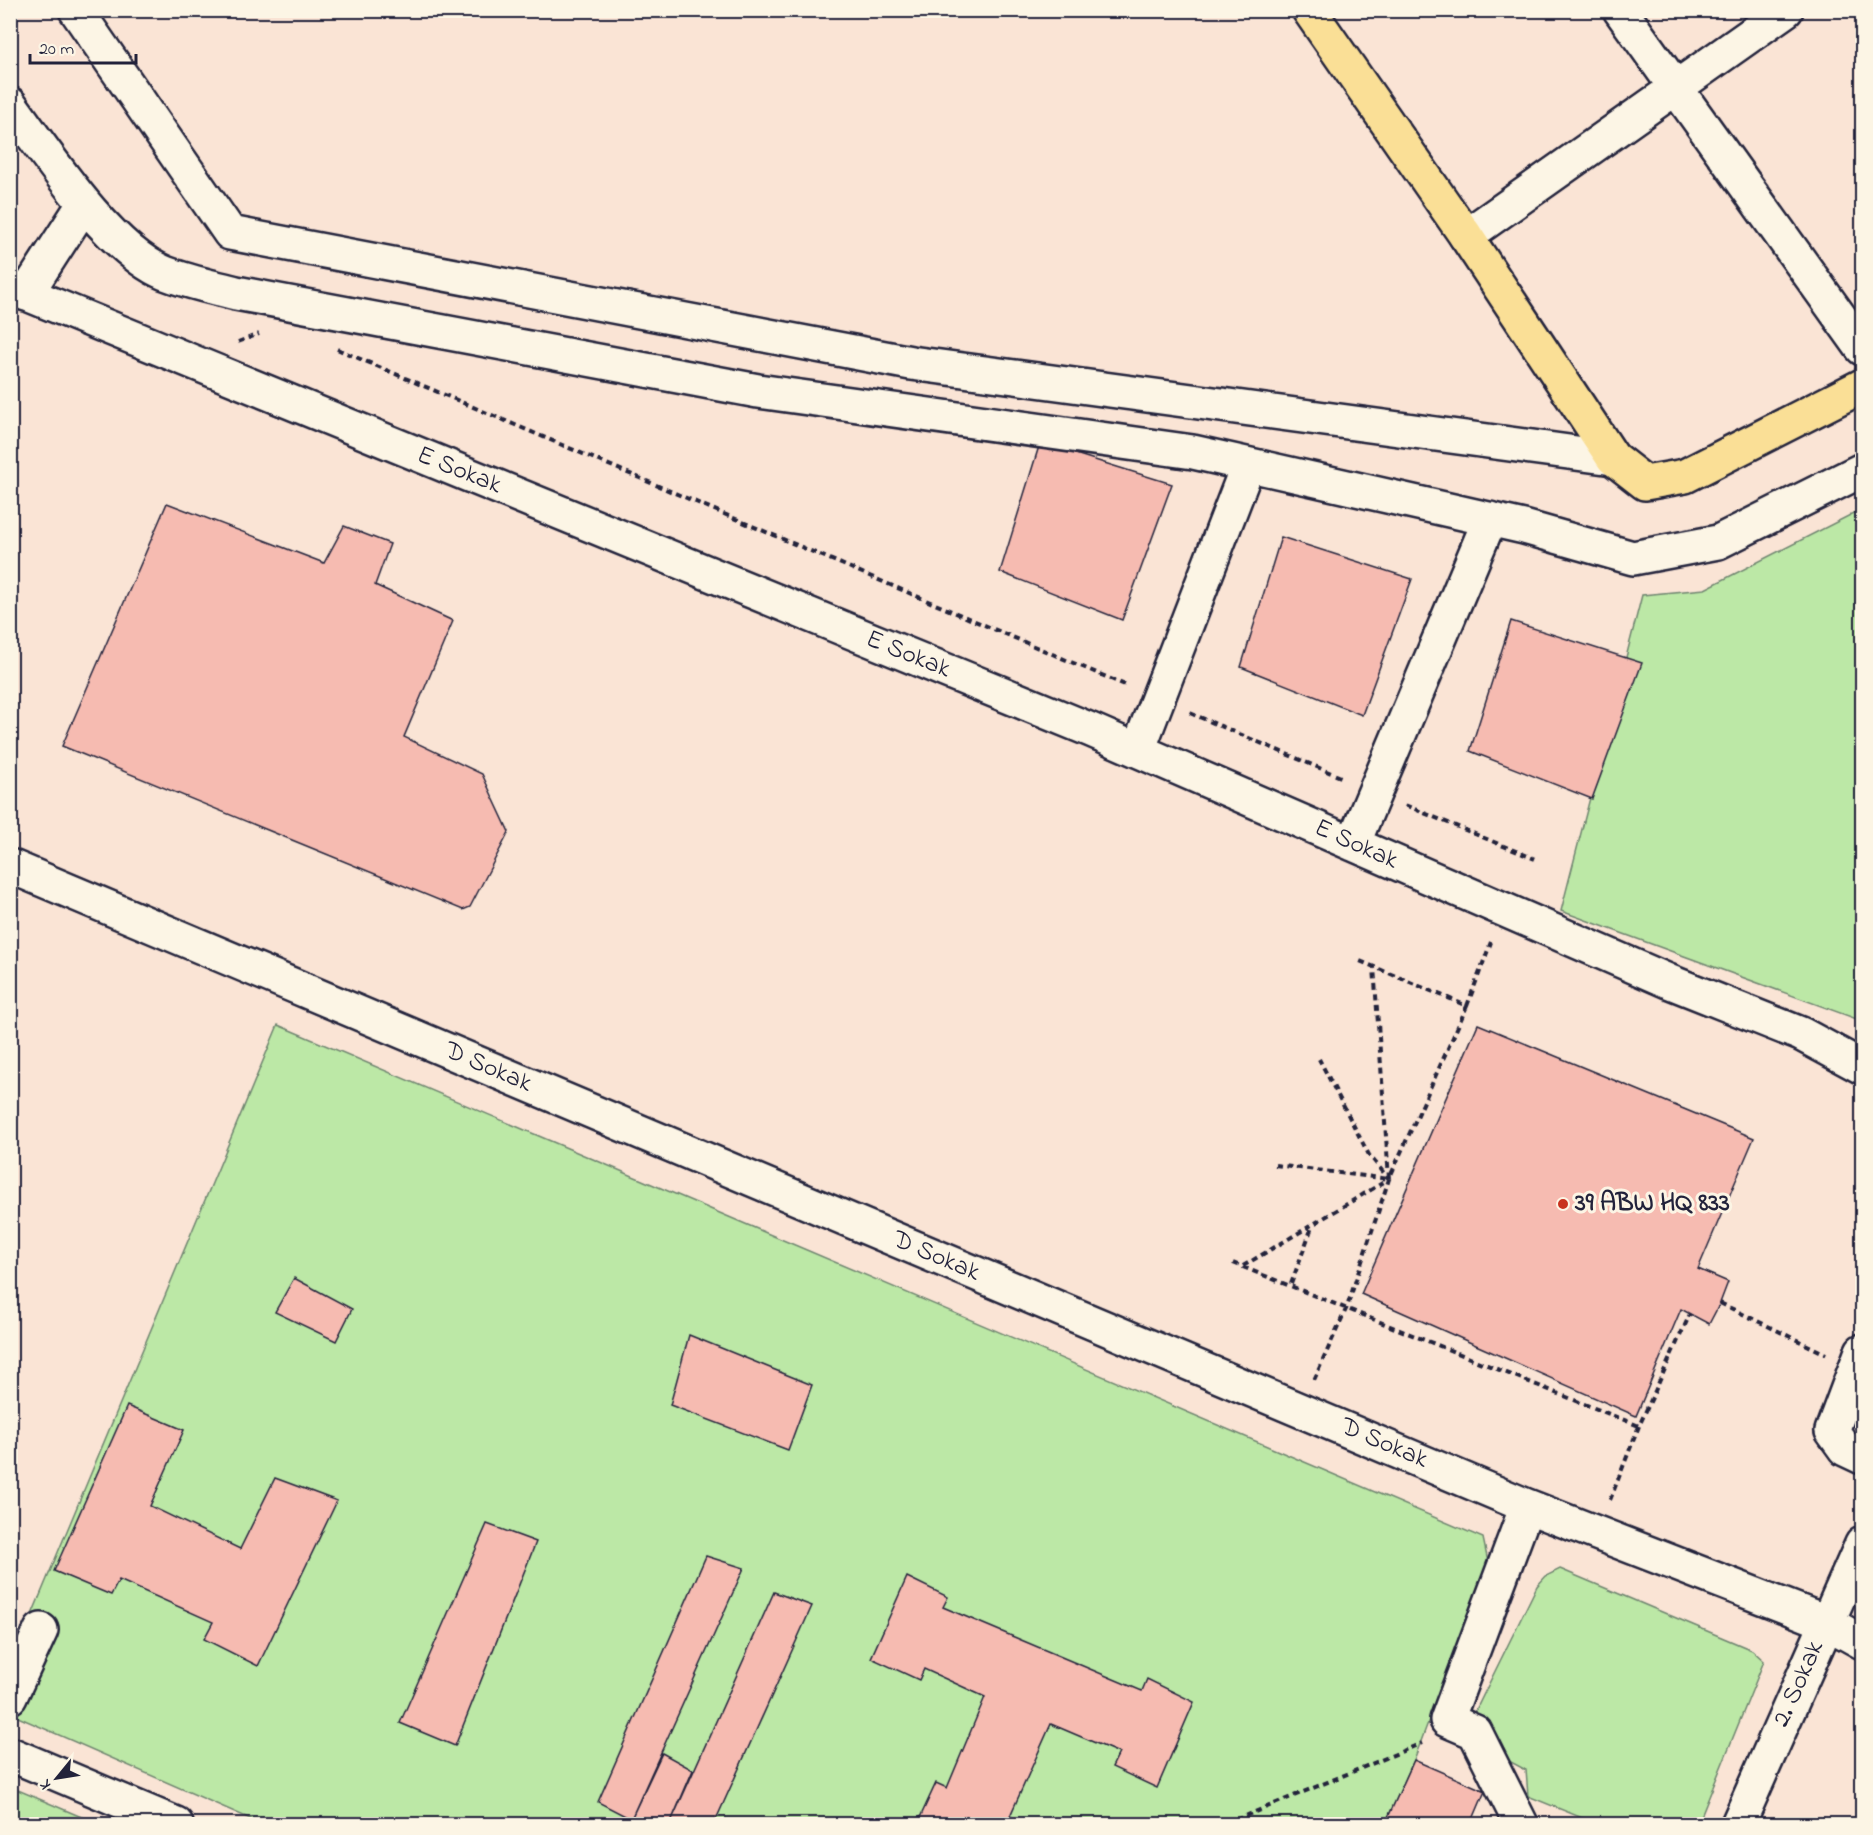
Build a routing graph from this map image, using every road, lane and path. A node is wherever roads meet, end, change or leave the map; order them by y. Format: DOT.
graph roads {
  1 [pos="76,10"];
  2 [pos="1309,10"];
  3 [pos="1620,10"];
  4 [pos="1786,10"];
  5 [pos="1677,88"];
  6 [pos="10,104"];
  7 [pos="84,204"];
  8 [pos="1466,236"];
  9 [pos="18,291"];
  10 [pos="268,330"];
  11 [pos="236,342"];
  12 [pos="331,347"];
  13 [pos="1863,348"];
  14 [pos="1863,386"];
  15 [pos="1613,458"];
  16 [pos="1248,465"];
  17 [pos="1863,470"];
  18 [pos="1490,519"];
  19 [pos="1158,699"];
  20 [pos="1138,750"];
  21 [pos="1376,792"];
  22 [pos="1353,844"];
  23 [pos="1534,860"];
  24 [pos="10,866"];
  25 [pos="1503,910"];
  26 [pos="1360,961"];
  27 [pos="1374,967"];
  28 [pos="1467,1006"];
  29 [pos="1801,1034"];
  30 [pos="1863,1045"];
  31 [pos="1319,1059"];
  32 [pos="1863,1067"];
  33 [pos="1275,1165"];
  34 [pos="1389,1179"];
  35 [pos="1312,1226"];
  36 [pos="1233,1263"];
  37 [pos="1242,1266"];
  38 [pos="1291,1284"];
  39 [pos="1720,1303"];
  40 [pos="1347,1307"];
  41 [pos="1690,1314"];
  42 [pos="1859,1360"];
  43 [pos="1301,1408"];
  44 [pos="1639,1426"];
  45 [pos="1863,1457"];
  46 [pos="1527,1506"];
  47 [pos="1596,1534"];
  48 [pos="1863,1544"];
  49 [pos="1826,1622"];
  50 [pos="41,1630"];
  51 [pos="1863,1642"];
  52 [pos="10,1697"];
  53 [pos="1461,1727"];
  54 [pos="10,1754"];
  55 [pos="176,1824"];
  56 [pos="1226,1824"];
  57 [pos="1521,1824"];
  58 [pos="1738,1824"];
  1 -- 15 [label="street"];
  2 -- 8 [label="main road"];
  3 -- 5 [label="street"];
  4 -- 5 [label="street"];
  5 -- 8 [label="street"];
  5 -- 13 [label="street"];
  6 -- 7 [label="street"];
  7 -- 9 [label="street"];
  7 -- 16 [label="street"];
  8 -- 15 [label="main road"];
  9 -- 20 [label="street, E Sokak"];
  10 -- 11 [label="path"];
  12 -- 19 [label="path"];
  14 -- 15 [label="main road"];
  16 -- 18 [label="street"];
  16 -- 19 [label="street"];
  17 -- 18 [label="street"];
  18 -- 21 [label="street"];
  19 -- 20 [label="street"];
  19 -- 21 [label="path"];
  20 -- 22 [label="street, E Sokak"];
  21 -- 22 [label="street"];
  21 -- 23 [label="path"];
  22 -- 25 [label="street, E Sokak"];
  24 -- 43 [label="street, D Sokak"];
  25 -- 28 [label="path"];
  25 -- 29 [label="street, E Sokak"];
  26 -- 27 [label="path"];
  27 -- 28 [label="path"];
  27 -- 34 [label="path"];
  28 -- 34 [label="path"];
  29 -- 30 [label="street"];
  29 -- 32 [label="street"];
  31 -- 34 [label="path"];
  33 -- 34 [label="path"];
  34 -- 35 [label="path"];
  34 -- 40 [label="path"];
  35 -- 37 [label="path"];
  35 -- 38 [label="path"];
  36 -- 37 [label="path"];
  37 -- 38 [label="path"];
  38 -- 40 [label="path"];
  39 -- 42 [label="path"];
  40 -- 43 [label="path"];
  40 -- 44 [label="path"];
  41 -- 44 [label="path"];
  42 -- 45 [label="street"];
  43 -- 46 [label="street, D Sokak"];
  44 -- 47 [label="path"];
  46 -- 47 [label="street, D Sokak"];
  46 -- 53 [label="street"];
  47 -- 49 [label="street, D Sokak"];
  48 -- 49 [label="street, 2. Sokak"];
  49 -- 51 [label="street, D Sokak"];
  49 -- 58 [label="street, 2. Sokak"];
  50 -- 52 [label="street"];
  53 -- 56 [label="path"];
  53 -- 57 [label="street"];
  54 -- 55 [label="street"];
}
